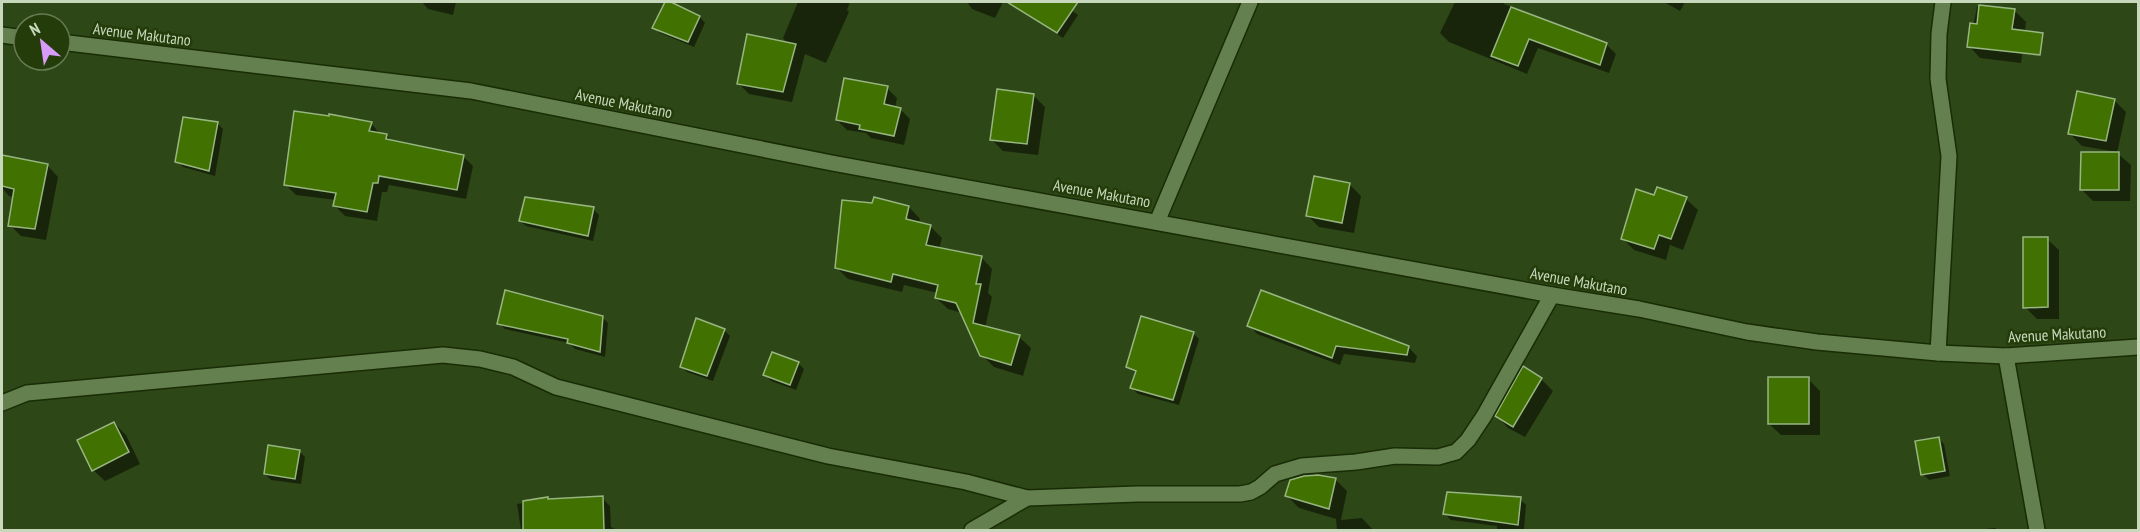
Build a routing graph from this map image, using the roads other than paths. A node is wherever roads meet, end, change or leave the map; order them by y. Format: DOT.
graph roads {
  1 [pos="1250,2"];
  2 [pos="1943,2"];
  3 [pos="72,43"];
  4 [pos="1157,222"];
  5 [pos="1552,296"];
  6 [pos="2139,347"];
  7 [pos="1938,353"];
  8 [pos="2006,356"];
  9 [pos="2,403"];
  10 [pos="1027,498"];
  11 [pos="972,531"];
  12 [pos="2037,531"];
  1 -- 4 [label="street"];
  2 -- 7 [label="street"];
  3 -- 4 [label="street, Avenue Makutano"];
  4 -- 5 [label="street, Avenue Makutano"];
  5 -- 7 [label="street, Avenue Makutano"];
  5 -- 10 [label="street"];
  6 -- 8 [label="street, Avenue Makutano"];
  7 -- 8 [label="street, Avenue Makutano"];
  8 -- 12 [label="street"];
  9 -- 10 [label="street"];
  10 -- 11 [label="street"];
}
